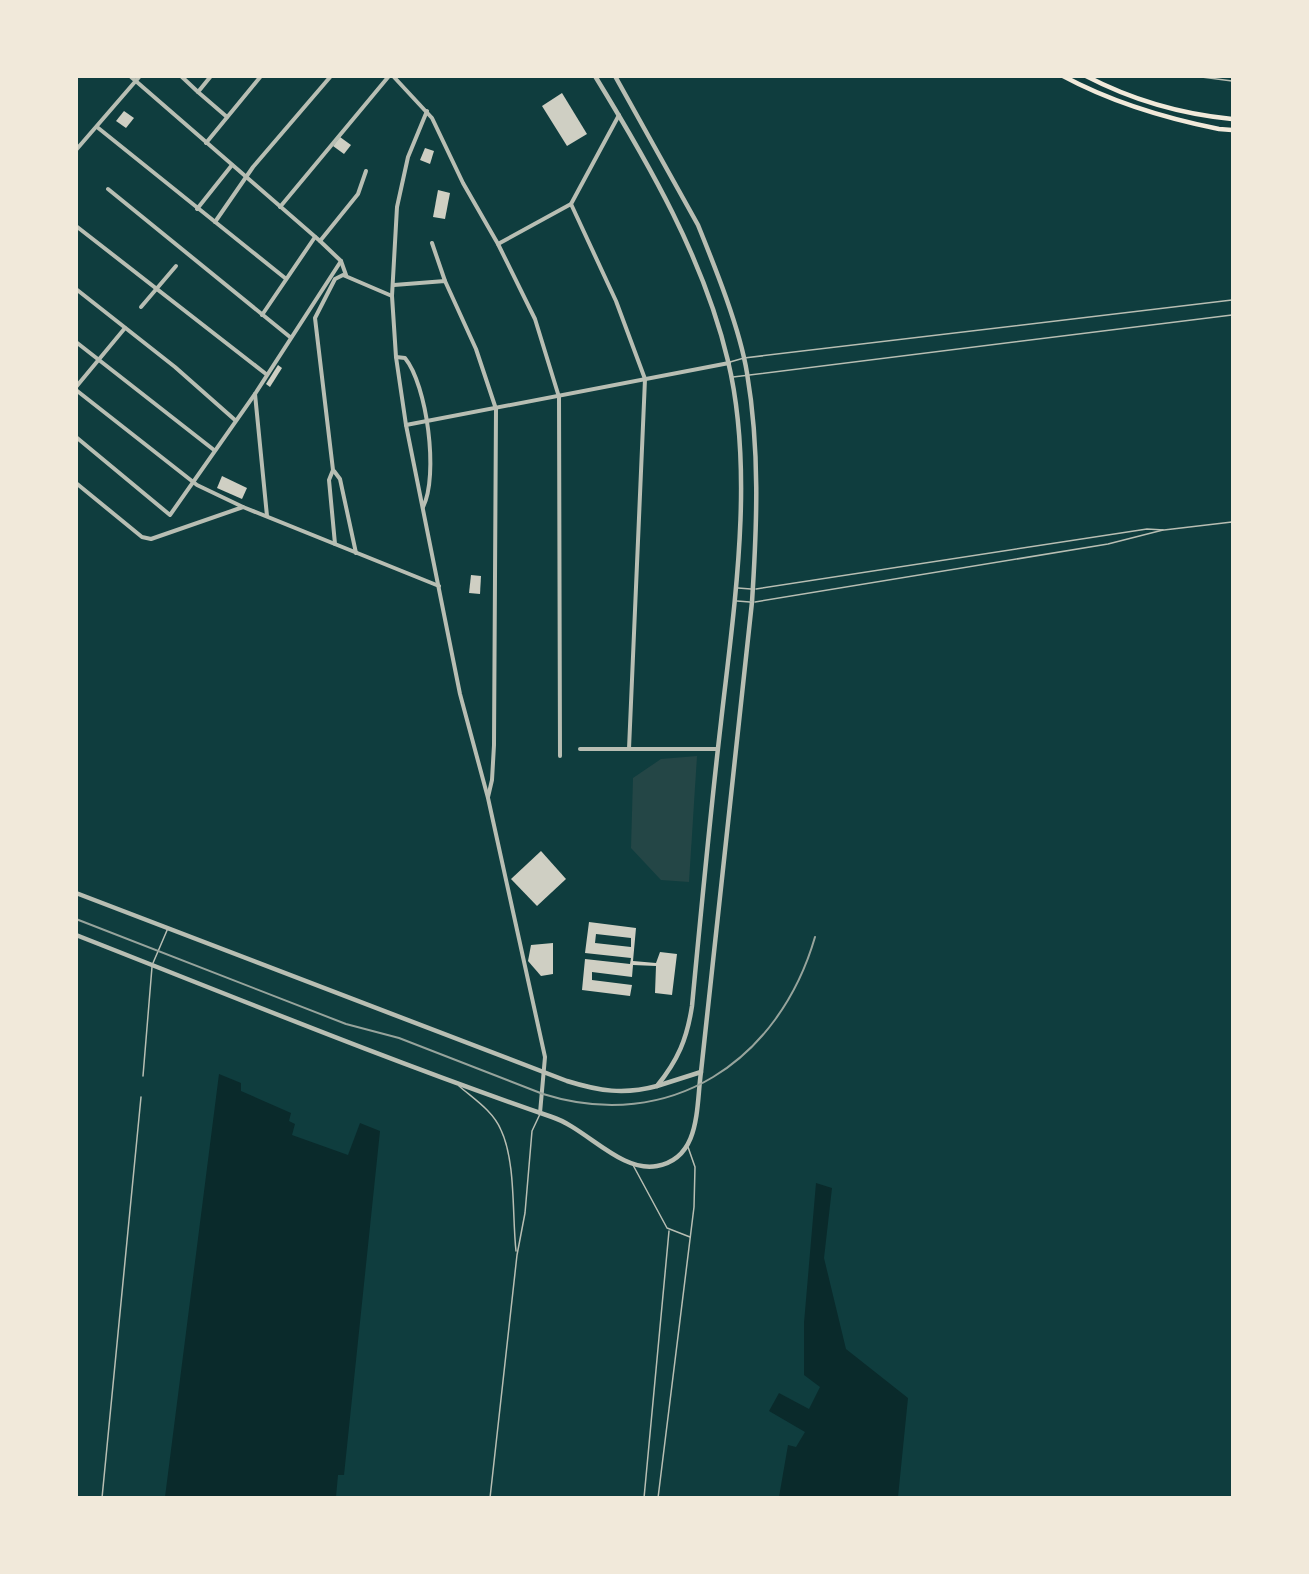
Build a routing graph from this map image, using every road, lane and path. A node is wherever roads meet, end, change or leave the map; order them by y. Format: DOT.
graph roads {
  1 [pos="130,76"];
  2 [pos="140,76"];
  3 [pos="212,76"];
  4 [pos="331,76"];
  5 [pos="391,76"];
  6 [pos="595,76"];
  7 [pos="615,76"];
  8 [pos="1063,76"];
  9 [pos="1086,76"];
  10 [pos="1194,76"];
  11 [pos="183,77"];
  12 [pos="260,77"];
  13 [pos="1233,81"];
  14 [pos="136,82"];
  15 [pos="198,92"];
  16 [pos="427,111"];
  17 [pos="619,116"];
  18 [pos="227,117"];
  19 [pos="1233,118"];
  20 [pos="97,127"];
  21 [pos="1233,130"];
  22 [pos="206,143"];
  23 [pos="76,150"];
  24 [pos="232,165"];
  25 [pos="366,171"];
  26 [pos="247,178"];
  27 [pos="108,189"];
  28 [pos="571,204"];
  29 [pos="280,207"];
  30 [pos="197,209"];
  31 [pos="215,222"];
  32 [pos="76,226"];
  33 [pos="315,237"];
  34 [pos="321,241"];
  35 [pos="432,243"];
  36 [pos="498,244"];
  37 [pos="341,261"];
  38 [pos="176,266"];
  39 [pos="346,274"];
  40 [pos="285,278"];
  41 [pos="445,281"];
  42 [pos="394,285"];
  43 [pos="76,289"];
  44 [pos="157,289"];
  45 [pos="392,296"];
  46 [pos="1233,300"];
  47 [pos="141,307"];
  48 [pos="262,315"];
  49 [pos="1233,315"];
  50 [pos="125,328"];
  51 [pos="290,338"];
  52 [pos="76,342"];
  53 [pos="396,357"];
  54 [pos="100,358"];
  55 [pos="744,358"];
  56 [pos="729,363"];
  57 [pos="266,374"];
  58 [pos="747,374"];
  59 [pos="731,377"];
  60 [pos="645,379"];
  61 [pos="76,388"];
  62 [pos="255,394"];
  63 [pos="559,397"];
  64 [pos="496,409"];
  65 [pos="235,420"];
  66 [pos="428,422"];
  67 [pos="406,425"];
  68 [pos="76,437"];
  69 [pos="213,450"];
  70 [pos="333,470"];
  71 [pos="194,482"];
  72 [pos="76,483"];
  73 [pos="243,507"];
  74 [pos="423,507"];
  75 [pos="267,516"];
  76 [pos="1233,522"];
  77 [pos="1164,530"];
  78 [pos="335,544"];
  79 [pos="356,553"];
  80 [pos="439,586"];
  81 [pos="735,588"];
  82 [pos="753,589"];
  83 [pos="734,601"];
  84 [pos="752,602"];
  85 [pos="580,749"];
  86 [pos="629,749"];
  87 [pos="717,749"];
  88 [pos="560,756"];
  89 [pos="488,798"];
  90 [pos="76,893"];
  91 [pos="168,928"];
  92 [pos="76,935"];
  93 [pos="153,965"];
  94 [pos="701,1072"];
  95 [pos="546,1073"];
  96 [pos="143,1076"];
  97 [pos="456,1083"];
  98 [pos="657,1086"];
  99 [pos="141,1097"];
  100 [pos="540,1113"];
  101 [pos="688,1147"];
  102 [pos="632,1164"];
  103 [pos="669,1231"];
  104 [pos="690,1237"];
  105 [pos="517,1255"];
  106 [pos="102,1497"];
  107 [pos="490,1497"];
  108 [pos="644,1497"];
  109 [pos="658,1497"];
  1 -- 14 [label="street"];
  2 -- 14 [label="street"];
  3 -- 15 [label="street"];
  4 -- 26 [label="street"];
  5 -- 16 [label="street"];
  5 -- 29 [label="street"];
  6 -- 17 [label="street"];
  7 -- 55 [label="street"];
  8 -- 21 [label="main road"];
  9 -- 19 [label="main road"];
  10 -- 13 [label="lane"];
  11 -- 15 [label="street"];
  12 -- 18 [label="street"];
  14 -- 20 [label="street"];
  14 -- 22 [label="street"];
  15 -- 18 [label="street"];
  16 -- 36 [label="street"];
  16 -- 42 [label="street"];
  17 -- 28 [label="street"];
  17 -- 56 [label="street"];
  18 -- 22 [label="street"];
  20 -- 23 [label="street"];
  20 -- 30 [label="street"];
  22 -- 24 [label="street"];
  24 -- 26 [label="street"];
  24 -- 30 [label="street"];
  25 -- 34 [label="street"];
  26 -- 29 [label="street"];
  26 -- 31 [label="street"];
  27 -- 48 [label="street"];
  28 -- 36 [label="street"];
  28 -- 60 [label="street"];
  29 -- 33 [label="street"];
  30 -- 31 [label="street"];
  31 -- 40 [label="street"];
  32 -- 44 [label="street"];
  33 -- 34 [label="street"];
  33 -- 40 [label="street"];
  34 -- 37 [label="street"];
  35 -- 41 [label="street"];
  36 -- 63 [label="street"];
  37 -- 39 [label="street"];
  37 -- 51 [label="street"];
  38 -- 44 [label="street"];
  39 -- 45 [label="street"];
  39 -- 70 [label="street"];
  40 -- 48 [label="street"];
  41 -- 42 [label="street"];
  41 -- 64 [label="street"];
  42 -- 45 [label="street"];
  43 -- 50 [label="street"];
  44 -- 47 [label="street"];
  44 -- 57 [label="street"];
  45 -- 53 [label="street"];
  46 -- 55 [label="lane"];
  48 -- 51 [label="street"];
  49 -- 58 [label="lane"];
  50 -- 54 [label="street"];
  50 -- 65 [label="street"];
  51 -- 57 [label="street"];
  52 -- 54 [label="street"];
  53 -- 66 [label="street"];
  53 -- 67 [label="street"];
  54 -- 61 [label="street"];
  54 -- 69 [label="street"];
  55 -- 56 [label="lane"];
  55 -- 58 [label="street"];
  56 -- 59 [label="street"];
  56 -- 60 [label="street"];
  57 -- 62 [label="street"];
  58 -- 59 [label="lane"];
  58 -- 82 [label="street"];
  59 -- 81 [label="street"];
  60 -- 63 [label="street"];
  60 -- 86 [label="street"];
  61 -- 71 [label="street"];
  62 -- 65 [label="street"];
  62 -- 75 [label="street"];
  63 -- 64 [label="street"];
  63 -- 88 [label="street"];
  64 -- 66 [label="street"];
  64 -- 89 [label="street"];
  65 -- 69 [label="street"];
  66 -- 67 [label="street"];
  66 -- 74 [label="street"];
  67 -- 74 [label="street"];
  68 -- 71 [label="street"];
  69 -- 71 [label="street"];
  70 -- 78 [label="street"];
  70 -- 79 [label="street"];
  71 -- 73 [label="street"];
  72 -- 73 [label="street"];
  73 -- 75 [label="street"];
  74 -- 80 [label="street"];
  75 -- 78 [label="street"];
  76 -- 77 [label="lane"];
  77 -- 82 [label="lane"];
  77 -- 84 [label="lane"];
  78 -- 79 [label="street"];
  79 -- 80 [label="street"];
  80 -- 89 [label="street"];
  81 -- 82 [label="lane"];
  81 -- 83 [label="street"];
  82 -- 84 [label="street"];
  83 -- 84 [label="lane"];
  83 -- 87 [label="street"];
  84 -- 94 [label="street"];
  85 -- 86 [label="street"];
  86 -- 87 [label="street"];
  87 -- 98 [label="street"];
  89 -- 95 [label="street"];
  90 -- 91 [label="street"];
  91 -- 93 [label="lane"];
  91 -- 95 [label="street"];
  92 -- 93 [label="street"];
  93 -- 96 [label="lane"];
  93 -- 97 [label="street"];
  94 -- 98 [label="street"];
  94 -- 101 [label="street"];
  95 -- 98 [label="street"];
  95 -- 100 [label="street"];
  97 -- 100 [label="street"];
  97 -- 105 [label="lane"];
  99 -- 106 [label="lane"];
  100 -- 102 [label="street"];
  100 -- 105 [label="lane"];
  101 -- 102 [label="street"];
  101 -- 104 [label="lane"];
  102 -- 103 [label="lane"];
  103 -- 104 [label="lane"];
  103 -- 108 [label="lane"];
  104 -- 109 [label="lane"];
  105 -- 107 [label="lane"];
}
